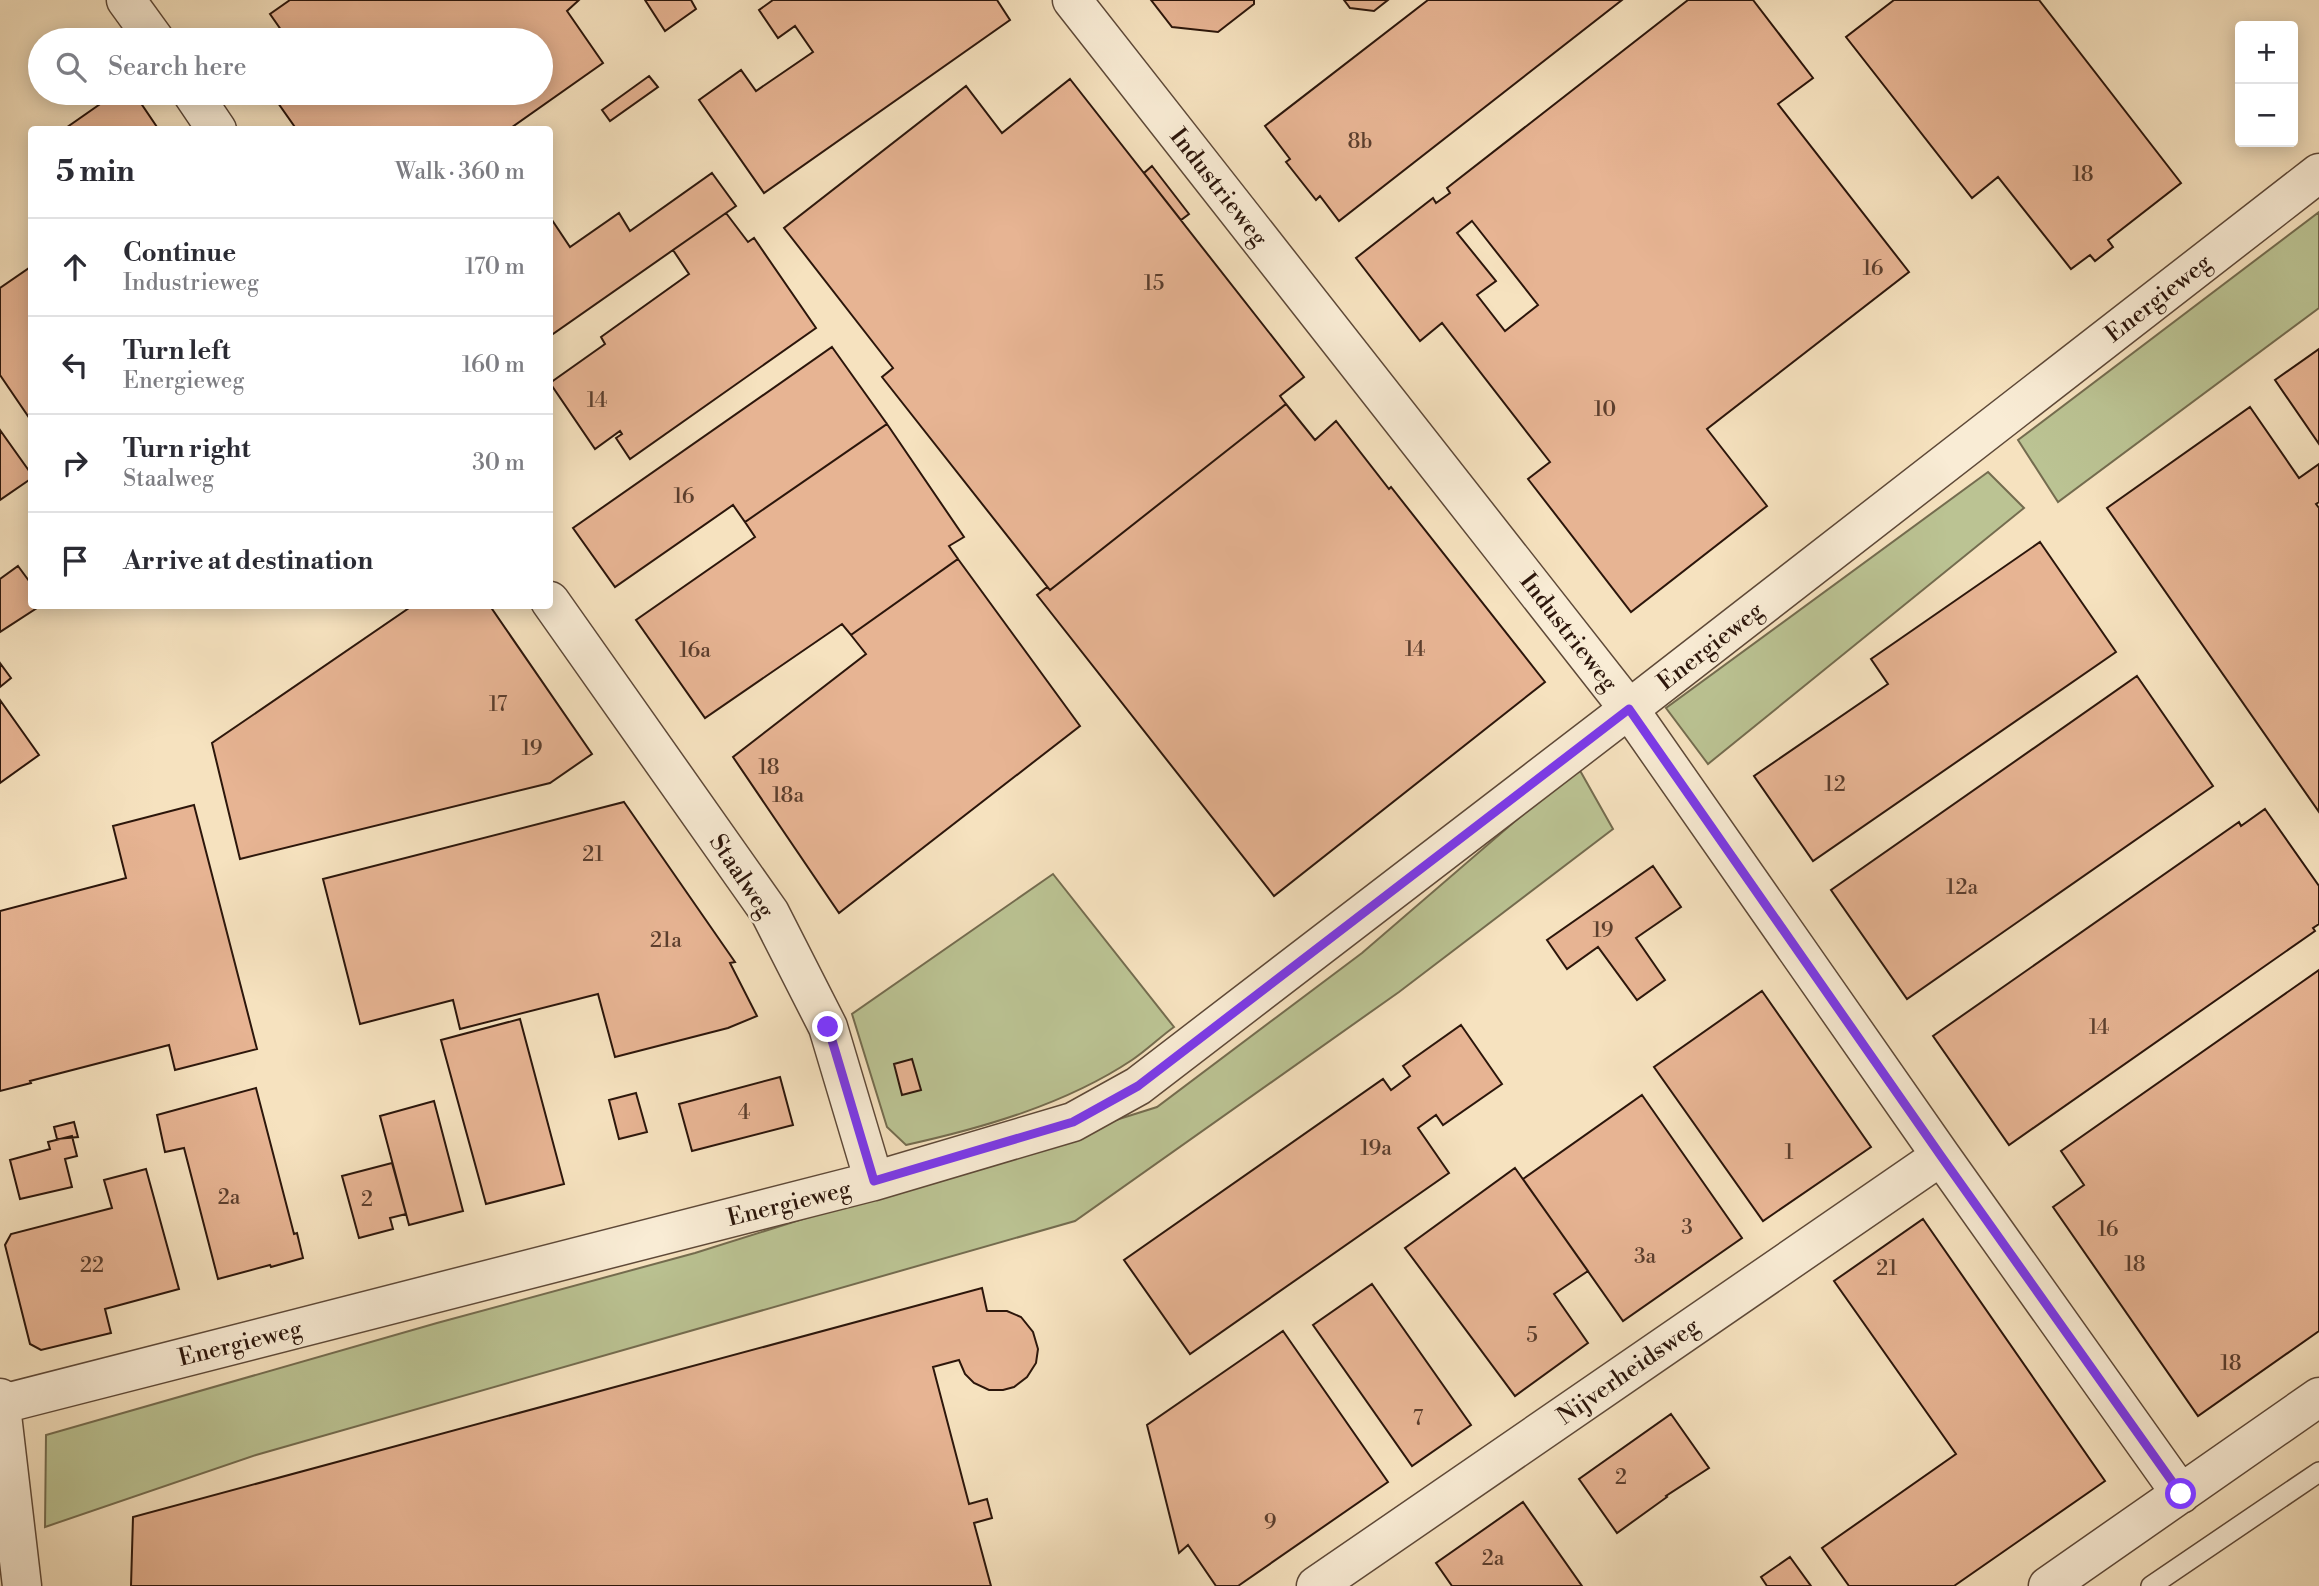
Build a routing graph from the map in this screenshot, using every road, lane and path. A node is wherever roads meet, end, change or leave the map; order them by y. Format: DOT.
graph roads {
  1 [pos="126,0"];
  2 [pos="1072,0"];
  3 [pos="146,28"];
  4 [pos="200,105"];
  5 [pos="214,126"];
  6 [pos="2319,173"];
  7 [pos="553,605"];
  8 [pos="1629,709"];
  9 [pos="1941,1156"];
  10 [pos="874,1181"];
  11 [pos="2319,1397"];
  12 [pos="1,1401"];
  13 [pos="2319,1472"];
  14 [pos="2181,1494"];
  15 [pos="22,1586"];
  16 [pos="1316,1586"];
  17 [pos="2048,1586"];
  18 [pos="2151,1586"];
  1 -- 3 [label="street"];
  2 -- 8 [label="street, Industrieweg"];
  4 -- 5 [label="street"];
  6 -- 8 [label="street, Energieweg"];
  7 -- 10 [label="street, Staalweg"];
  8 -- 9 [label="street, Industrieweg"];
  8 -- 10 [label="street, Energieweg"];
  9 -- 14 [label="street, Industrieweg"];
  9 -- 16 [label="street, Nijverheidsweg"];
  10 -- 12 [label="street, Energieweg"];
  11 -- 14 [label="street"];
  12 -- 15 [label="street"];
  13 -- 18 [label="lane"];
  14 -- 17 [label="street"];
}
